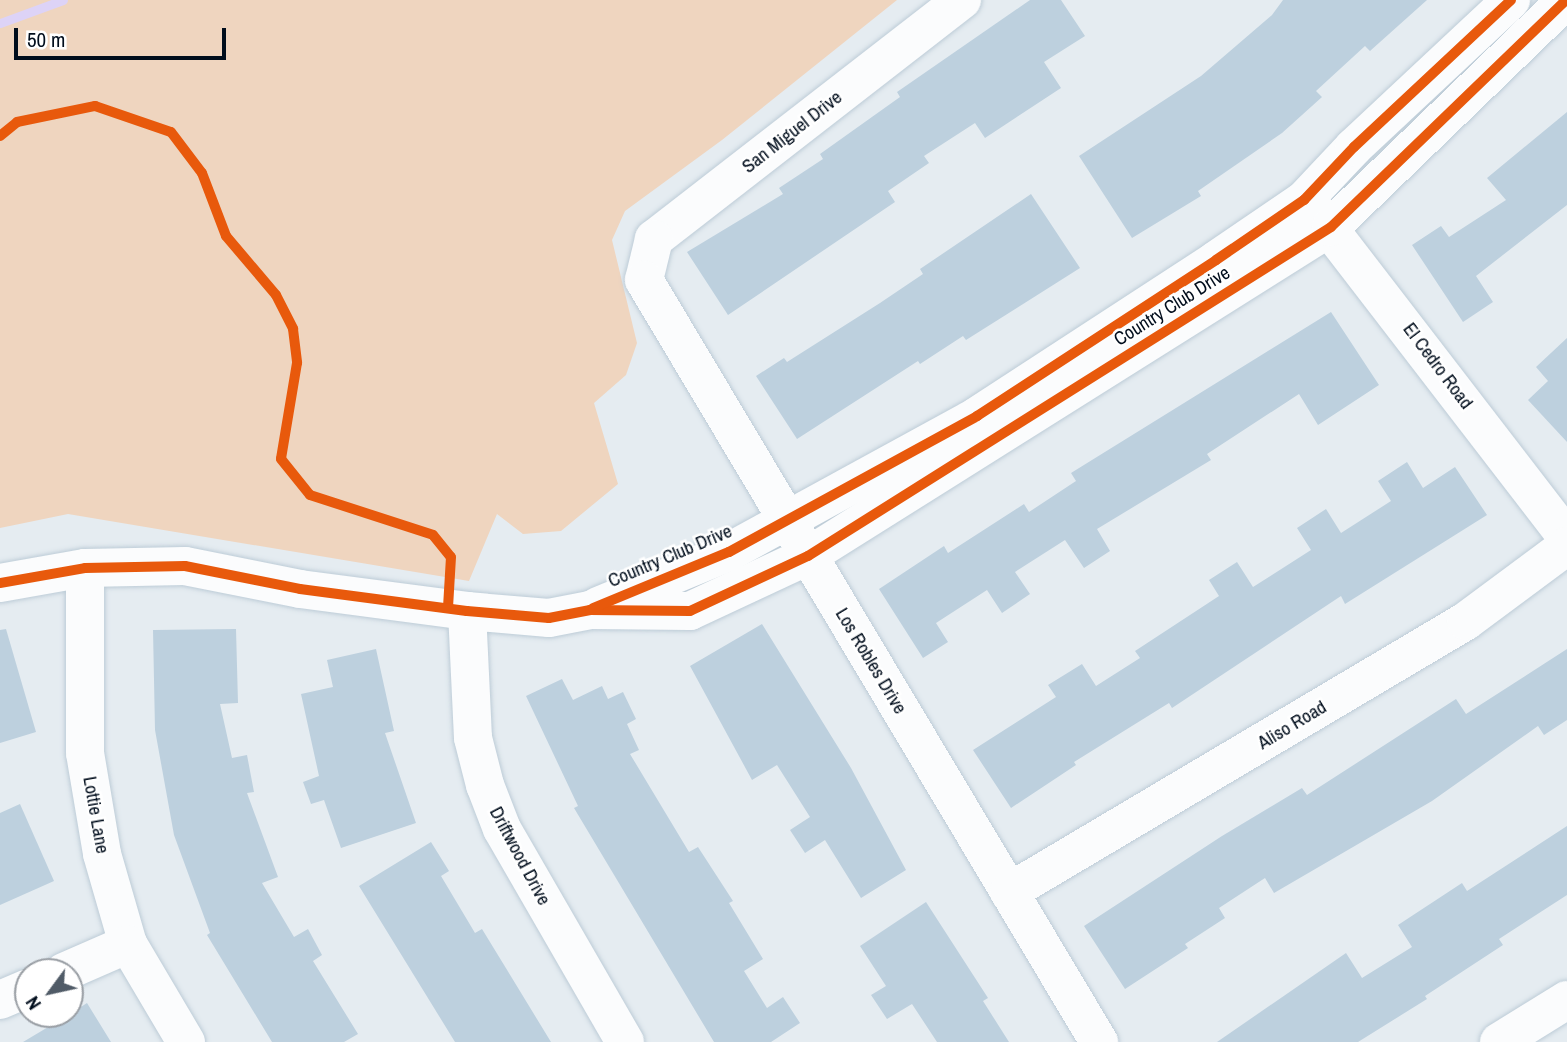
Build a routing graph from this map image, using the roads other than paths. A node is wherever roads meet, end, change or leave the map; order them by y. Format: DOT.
graph roads {
  1 [pos="962,0"];
  2 [pos="1511,0"];
  3 [pos="1566,0"];
  4 [pos="1304,200"];
  5 [pos="1331,227"];
  6 [pos="644,280"];
  7 [pos="786,519"];
  8 [pos="1567,537"];
  9 [pos="1567,546"];
  10 [pos="808,556"];
  11 [pos="85,568"];
  12 [pos="0,583"];
  13 [pos="590,610"];
  14 [pos="467,611"];
  15 [pos="1009,892"];
  16 [pos="128,944"];
  17 [pos="84,963"];
  18 [pos="1567,1000"];
  19 [pos="186,1042"];
  20 [pos="625,1042"];
  21 [pos="1099,1042"];
  22 [pos="1499,1042"];
  1 -- 6 [label="street, San Miguel Drive"];
  2 -- 4 [label="street, Country Club Drive"];
  3 -- 5 [label="street, Country Club Drive"];
  4 -- 5 [label="street, El Cedro Road"];
  4 -- 7 [label="street, Country Club Drive"];
  5 -- 8 [label="street, El Cedro Road"];
  5 -- 10 [label="street, Country Club Drive"];
  6 -- 7 [label="street, Los Robles Drive"];
  7 -- 10 [label="street, Los Robles Drive"];
  7 -- 13 [label="street, Country Club Drive"];
  9 -- 15 [label="street, Aliso Road"];
  10 -- 13 [label="street, Country Club Drive"];
  10 -- 15 [label="street, Los Robles Drive"];
  11 -- 12 [label="street, Country Club Drive"];
  11 -- 14 [label="street, Country Club Drive"];
  11 -- 16 [label="street, Lottie Lane"];
  13 -- 14 [label="street, Country Club Drive"];
  14 -- 20 [label="street, Driftwood Drive"];
  15 -- 21 [label="street, Los Robles Drive"];
  16 -- 17 [label="street"];
  16 -- 19 [label="street, Lottie Lane"];
  18 -- 22 [label="street"];
}
